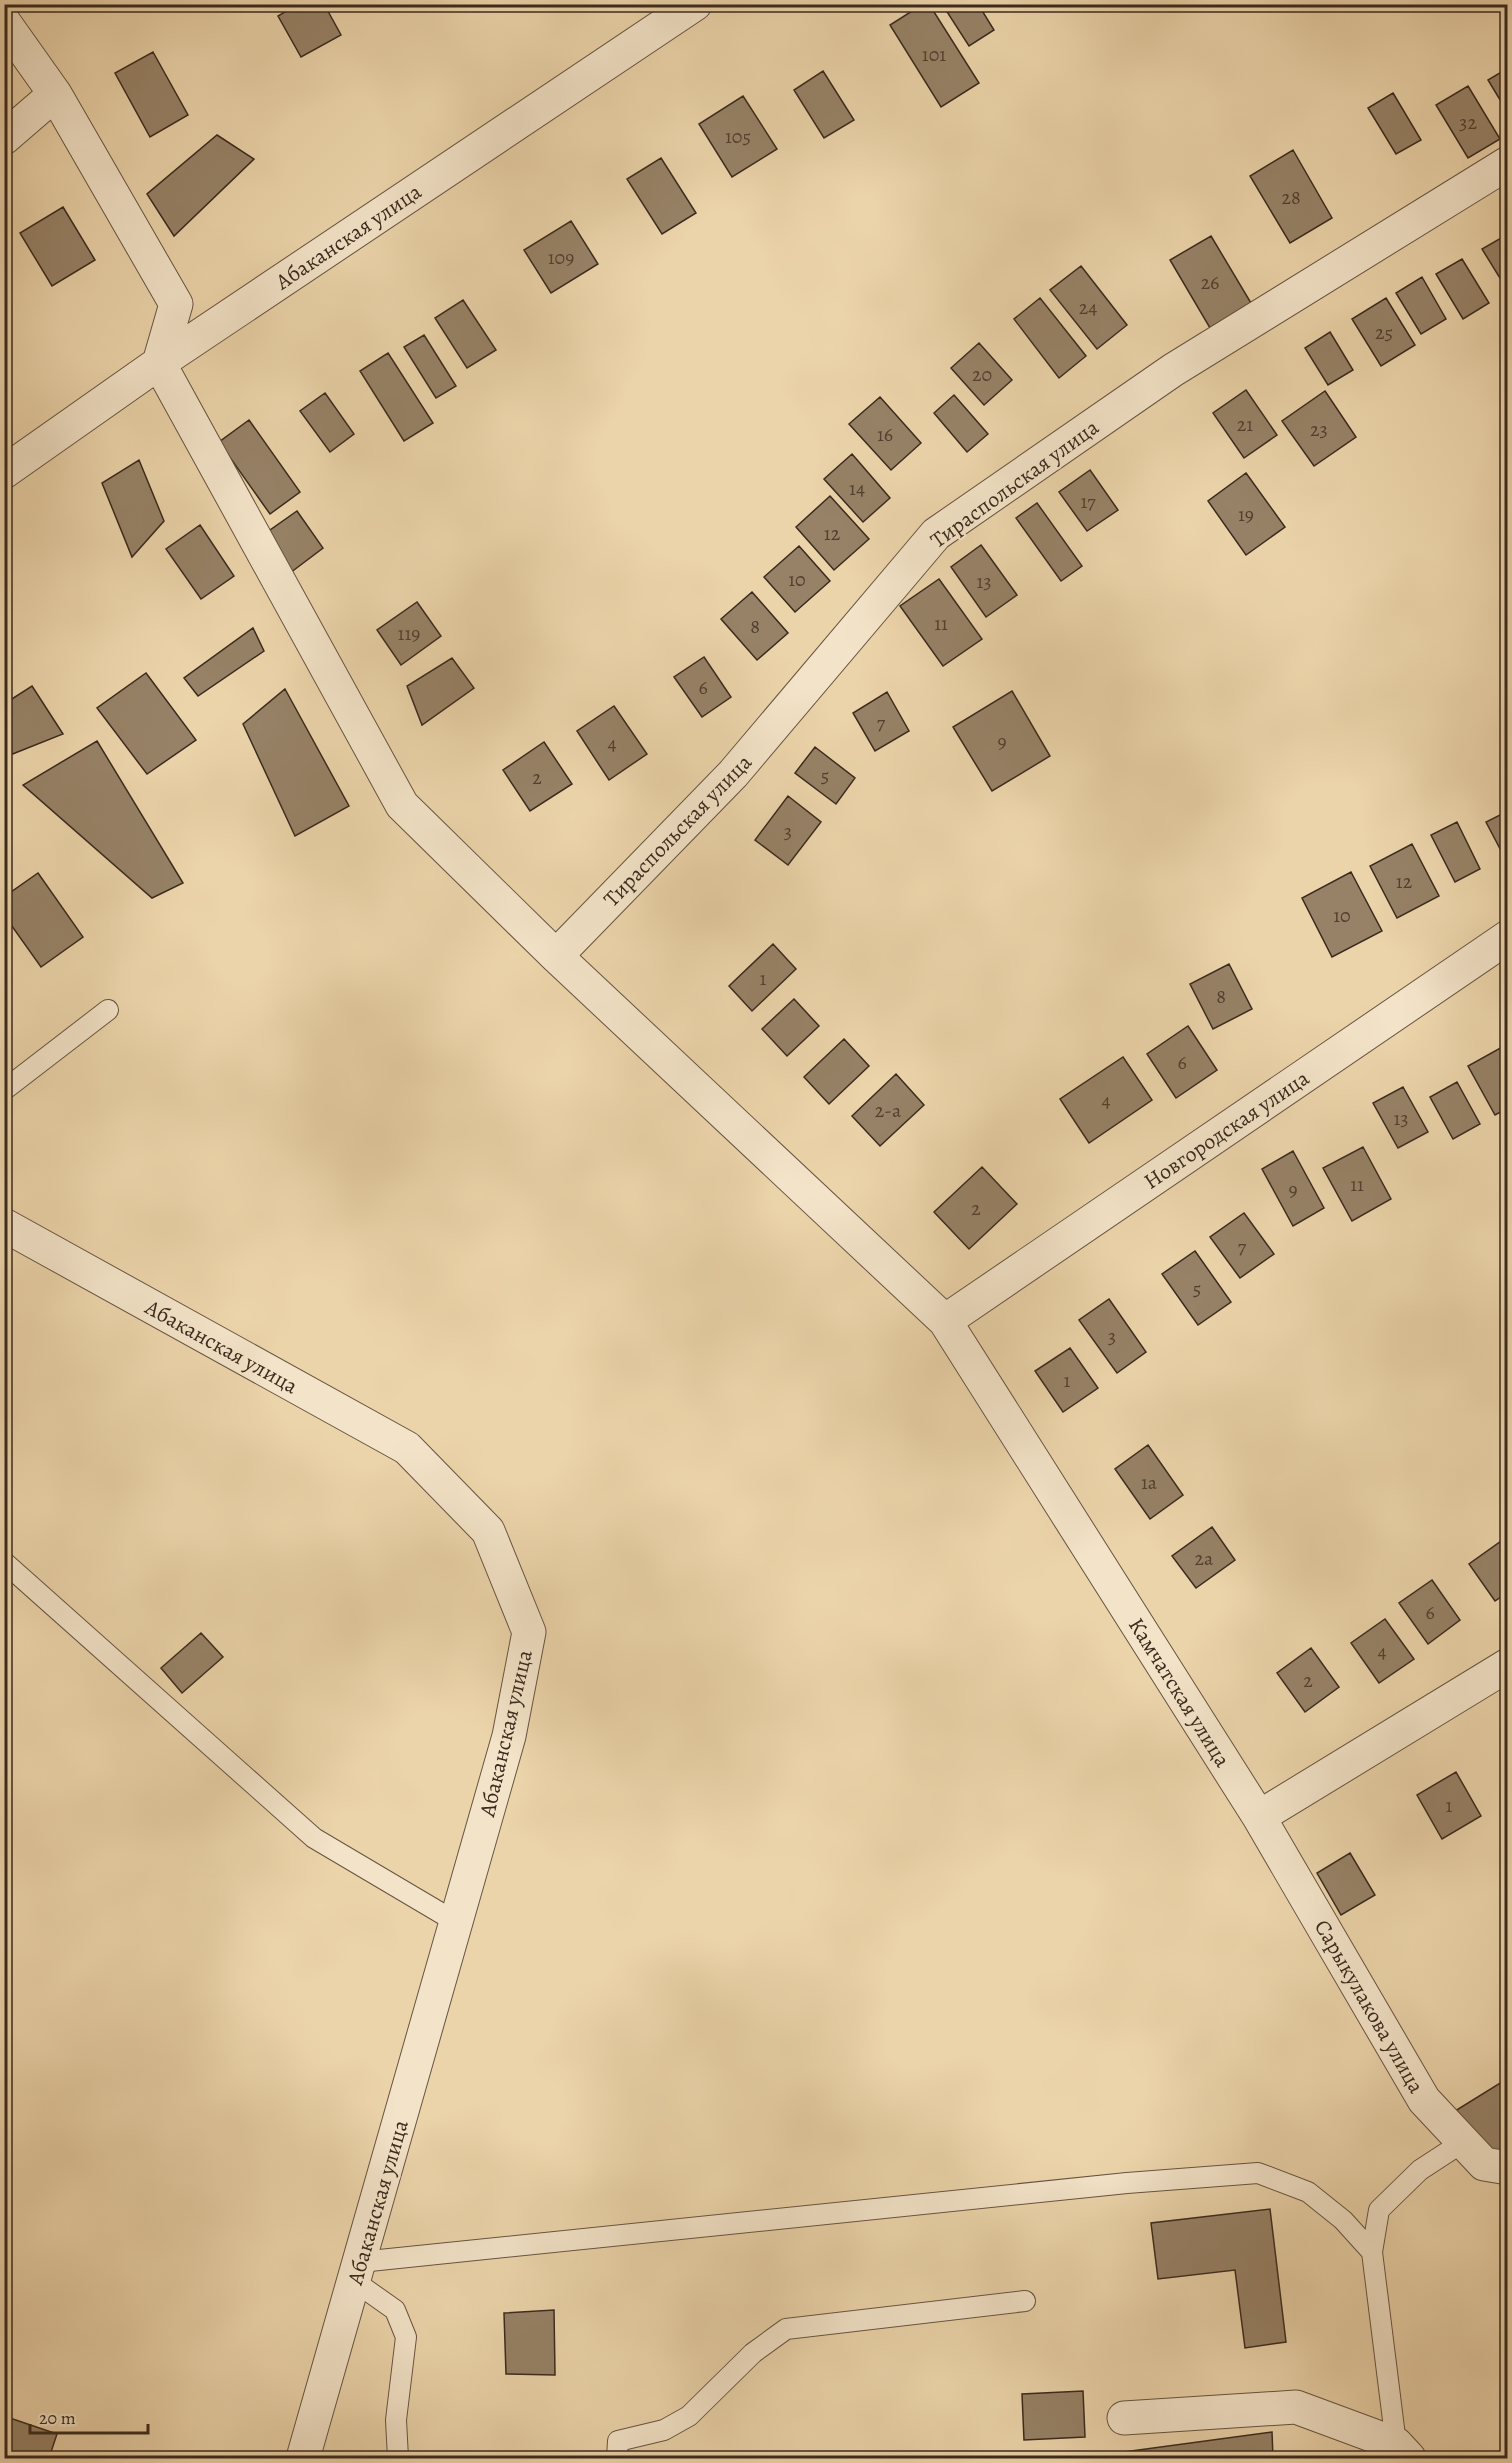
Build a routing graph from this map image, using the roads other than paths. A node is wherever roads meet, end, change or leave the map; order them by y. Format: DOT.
graph roads {
  1 [pos="695,4"];
  2 [pos="4,22"];
  3 [pos="55,94"];
  4 [pos="4,138"];
  5 [pos="1508,164"];
  6 [pos="159,363"];
  7 [pos="4,472"];
  8 [pos="1508,937"];
  9 [pos="556,956"];
  10 [pos="108,1010"];
  11 [pos="4,1090"];
  12 [pos="4,1225"];
  13 [pos="945,1321"];
  14 [pos="4,1562"];
  15 [pos="1508,1665"];
  16 [pos="1259,1817"];
  17 [pos="456,1922"];
  18 [pos="1463,2142"];
  19 [pos="1508,2168"];
  20 [pos="1372,2252"];
  21 [pos="357,2271"];
  22 [pos="1025,2301"];
  23 [pos="1124,2418"];
  24 [pos="1403,2451"];
  25 [pos="303,2458"];
  26 [pos="398,2458"];
  27 [pos="617,2458"];
  1 -- 6 [label="street, Абаканская улица"];
  2 -- 3 [label="street"];
  3 -- 4 [label="street"];
  3 -- 6 [label="street"];
  5 -- 9 [label="street, Тираспольская улица"];
  6 -- 7 [label="street, Абаканская улица"];
  6 -- 9 [label="street, Камчатская улица"];
  8 -- 13 [label="street, Новгородская улица"];
  9 -- 13 [label="street, Камчатская улица"];
  10 -- 11 [label="lane"];
  12 -- 17 [label="street, Абаканская улица"];
  13 -- 16 [label="street, Камчатская улица"];
  14 -- 17 [label="lane"];
  15 -- 16 [label="street"];
  16 -- 18 [label="street, Сарыкулакова улица"];
  17 -- 21 [label="street, Абаканская улица"];
  18 -- 19 [label="street, Сарыкулакова улица"];
  18 -- 20 [label="lane"];
  20 -- 21 [label="lane"];
  20 -- 24 [label="lane"];
  21 -- 25 [label="street, Абаканская улица"];
  21 -- 26 [label="lane"];
  22 -- 27 [label="lane"];
  23 -- 24 [label="street"];
}
